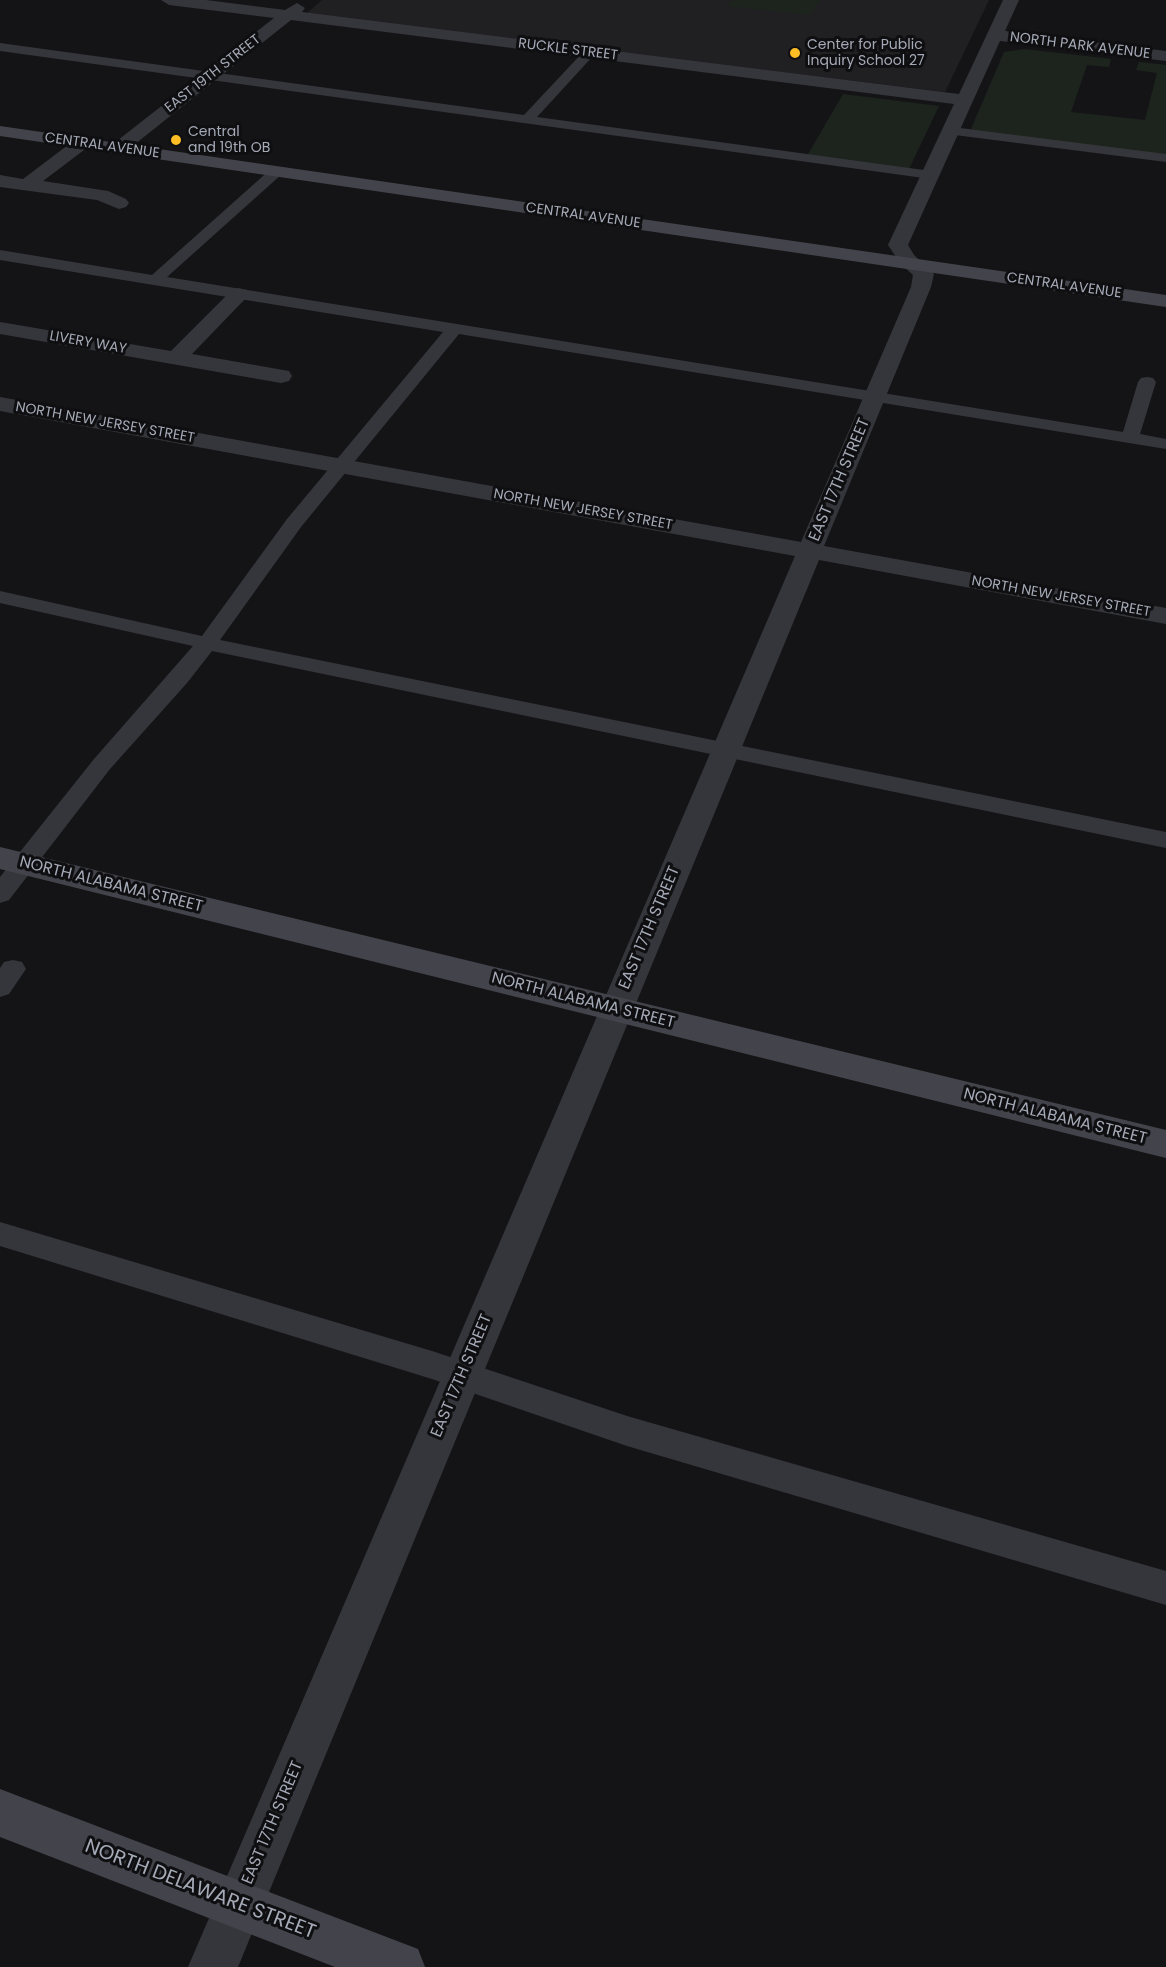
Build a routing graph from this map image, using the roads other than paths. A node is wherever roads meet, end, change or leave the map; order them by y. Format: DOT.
graph roads {
  1 [pos="170,0"];
  2 [pos="307,0"];
  3 [pos="1011,0"];
  4 [pos="288,15"];
  5 [pos="995,35"];
  6 [pos="0,47"];
  7 [pos="589,53"];
  8 [pos="1166,56"];
  9 [pos="212,75"];
  10 [pos="966,100"];
  11 [pos="528,119"];
  12 [pos="0,131"];
  13 [pos="952,131"];
  14 [pos="82,143"];
  15 [pos="119,148"];
  16 [pos="1166,158"];
  17 [pos="277,171"];
  18 [pos="931,175"];
  19 [pos="0,180"];
  20 [pos="28,184"];
  21 [pos="119,203"];
  22 [pos="0,255"];
  23 [pos="912,264"];
  24 [pos="154,281"];
  25 [pos="239,294"];
  26 [pos="1166,301"];
  27 [pos="0,328"];
  28 [pos="455,328"];
  29 [pos="176,358"];
  30 [pos="281,376"];
  31 [pos="1147,382"];
  32 [pos="875,396"];
  33 [pos="0,404"];
  34 [pos="1130,439"];
  35 [pos="1166,444"];
  36 [pos="342,466"];
  37 [pos="810,551"];
  38 [pos="0,597"];
  39 [pos="1166,616"];
  40 [pos="207,643"];
  41 [pos="726,749"];
  42 [pos="1166,840"];
  43 [pos="12,861"];
  44 [pos="0,894"];
  45 [pos="616,1009"];
  46 [pos="1166,1144"];
  47 [pos="0,1234"];
  48 [pos="462,1375"];
  49 [pos="1166,1588"];
  50 [pos="0,1814"];
  51 [pos="238,1905"];
  52 [pos="213,1967"];
  53 [pos="400,1967"];
  1 -- 4 [label="street, RUCKLE STREET"];
  2 -- 4 [label="street, EAST 19TH STREET"];
  3 -- 5 [label="street, EAST 17TH STREET"];
  4 -- 7 [label="street, RUCKLE STREET"];
  4 -- 9 [label="street, EAST 19TH STREET"];
  5 -- 8 [label="street, NORTH PARK AVENUE"];
  5 -- 10 [label="street, EAST 17TH STREET"];
  6 -- 9 [label="lane"];
  7 -- 10 [label="street, RUCKLE STREET"];
  7 -- 11 [label="lane"];
  9 -- 11 [label="lane"];
  9 -- 15 [label="street, EAST 19TH STREET"];
  10 -- 13 [label="street, EAST 17TH STREET"];
  11 -- 18 [label="lane"];
  12 -- 14 [label="main road, CENTRAL AVENUE"];
  13 -- 16 [label="lane"];
  13 -- 18 [label="street, EAST 17TH STREET"];
  14 -- 15 [label="main road, CENTRAL AVENUE"];
  14 -- 20 [label="street"];
  15 -- 17 [label="main road, CENTRAL AVENUE"];
  17 -- 23 [label="main road, CENTRAL AVENUE"];
  17 -- 24 [label="lane"];
  18 -- 23 [label="street, EAST 17TH STREET"];
  19 -- 20 [label="street"];
  20 -- 21 [label="street"];
  22 -- 24 [label="lane"];
  23 -- 26 [label="main road, CENTRAL AVENUE"];
  23 -- 32 [label="street, EAST 17TH STREET"];
  24 -- 25 [label="lane"];
  25 -- 28 [label="lane"];
  25 -- 29 [label="street"];
  27 -- 29 [label="street, LIVERY WAY"];
  28 -- 32 [label="lane"];
  28 -- 36 [label="lane"];
  29 -- 30 [label="street, LIVERY WAY"];
  31 -- 34 [label="lane"];
  32 -- 34 [label="lane"];
  32 -- 37 [label="street, EAST 17TH STREET"];
  33 -- 36 [label="street, NORTH NEW JERSEY STREET"];
  34 -- 35 [label="lane"];
  36 -- 37 [label="street, NORTH NEW JERSEY STREET"];
  36 -- 40 [label="lane"];
  37 -- 39 [label="street, NORTH NEW JERSEY STREET"];
  37 -- 41 [label="street, EAST 17TH STREET"];
  38 -- 40 [label="lane"];
  40 -- 41 [label="lane"];
  40 -- 43 [label="lane"];
  41 -- 42 [label="lane"];
  41 -- 45 [label="street, EAST 17TH STREET"];
  43 -- 44 [label="lane"];
  43 -- 45 [label="main road, NORTH ALABAMA STREET"];
  45 -- 46 [label="main road, NORTH ALABAMA STREET"];
  45 -- 48 [label="street, EAST 17TH STREET"];
  47 -- 48 [label="lane"];
  48 -- 49 [label="lane"];
  48 -- 51 [label="street, EAST 17TH STREET"];
  50 -- 51 [label="main road, NORTH DELAWARE STREET"];
  51 -- 52 [label="street, EAST 17TH STREET"];
  51 -- 53 [label="main road, NORTH DELAWARE STREET"];
}
